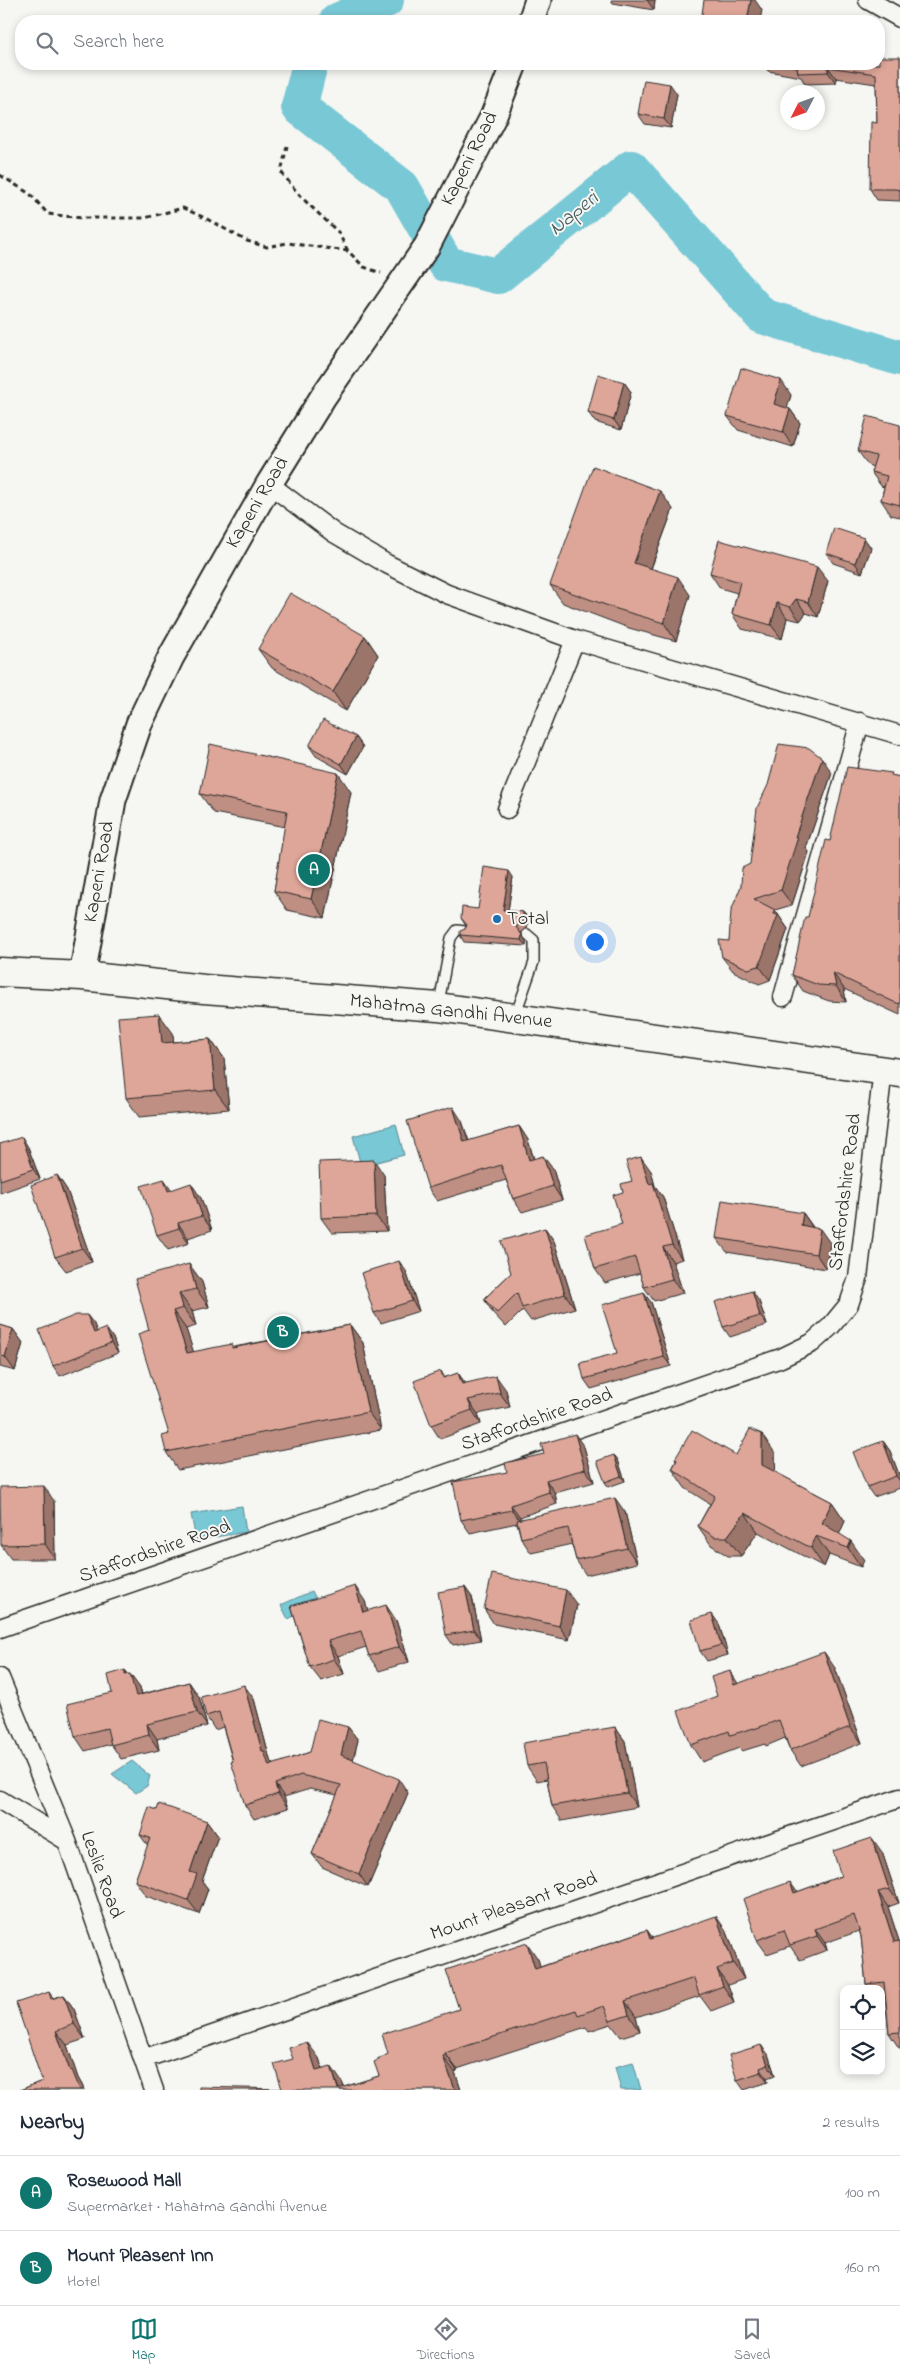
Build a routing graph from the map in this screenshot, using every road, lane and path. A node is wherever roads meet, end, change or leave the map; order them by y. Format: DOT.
graph roads {
  1 [pos="538,0"];
  2 [pos="868,0"];
  3 [pos="533,15"];
  4 [pos="900,18"];
  5 [pos="512,70"];
  6 [pos="287,146"];
  7 [pos="0,175"];
  8 [pos="348,251"];
  9 [pos="403,282"];
  10 [pos="269,484"];
  11 [pos="575,640"];
  12 [pos="860,722"];
  13 [pos="900,735"];
  14 [pos="508,809"];
  15 [pos="465,931"];
  16 [pos="526,934"];
  17 [pos="0,972"];
  18 [pos="82,976"];
  19 [pos="783,997"];
  20 [pos="438,1007"];
  21 [pos="515,1016"];
  22 [pos="892,1072"];
  23 [pos="0,1628"];
  24 [pos="0,1678"];
  25 [pos="900,1798"];
  26 [pos="0,1800"];
  27 [pos="67,1841"];
  28 [pos="143,2059"];
  29 [pos="154,2090"];
  1 -- 3 [label="main road"];
  2 -- 4 [label="street"];
  5 -- 9 [label="main road, Kapeni Road"];
  6 -- 8 [label="path"];
  7 -- 8 [label="path"];
  8 -- 9 [label="path"];
  9 -- 10 [label="main road, Kapeni Road"];
  10 -- 11 [label="street"];
  10 -- 18 [label="main road, Kapeni Road"];
  11 -- 12 [label="street"];
  11 -- 14 [label="street"];
  12 -- 13 [label="street"];
  12 -- 19 [label="street"];
  15 -- 20 [label="lane"];
  16 -- 21 [label="lane"];
  17 -- 18 [label="main road, Mahatma Gandhi Avenue"];
  18 -- 20 [label="main road, Mahatma Gandhi Avenue"];
  20 -- 21 [label="main road, Mahatma Gandhi Avenue"];
  21 -- 22 [label="main road, Mahatma Gandhi Avenue"];
  22 -- 23 [label="street, Staffordshire Road"];
  24 -- 27 [label="street, Leslie Road"];
  25 -- 28 [label="street, Mount Pleasant Road"];
  26 -- 27 [label="street"];
  27 -- 28 [label="street, Leslie Road"];
  28 -- 29 [label="street, Leslie Road"];
}
